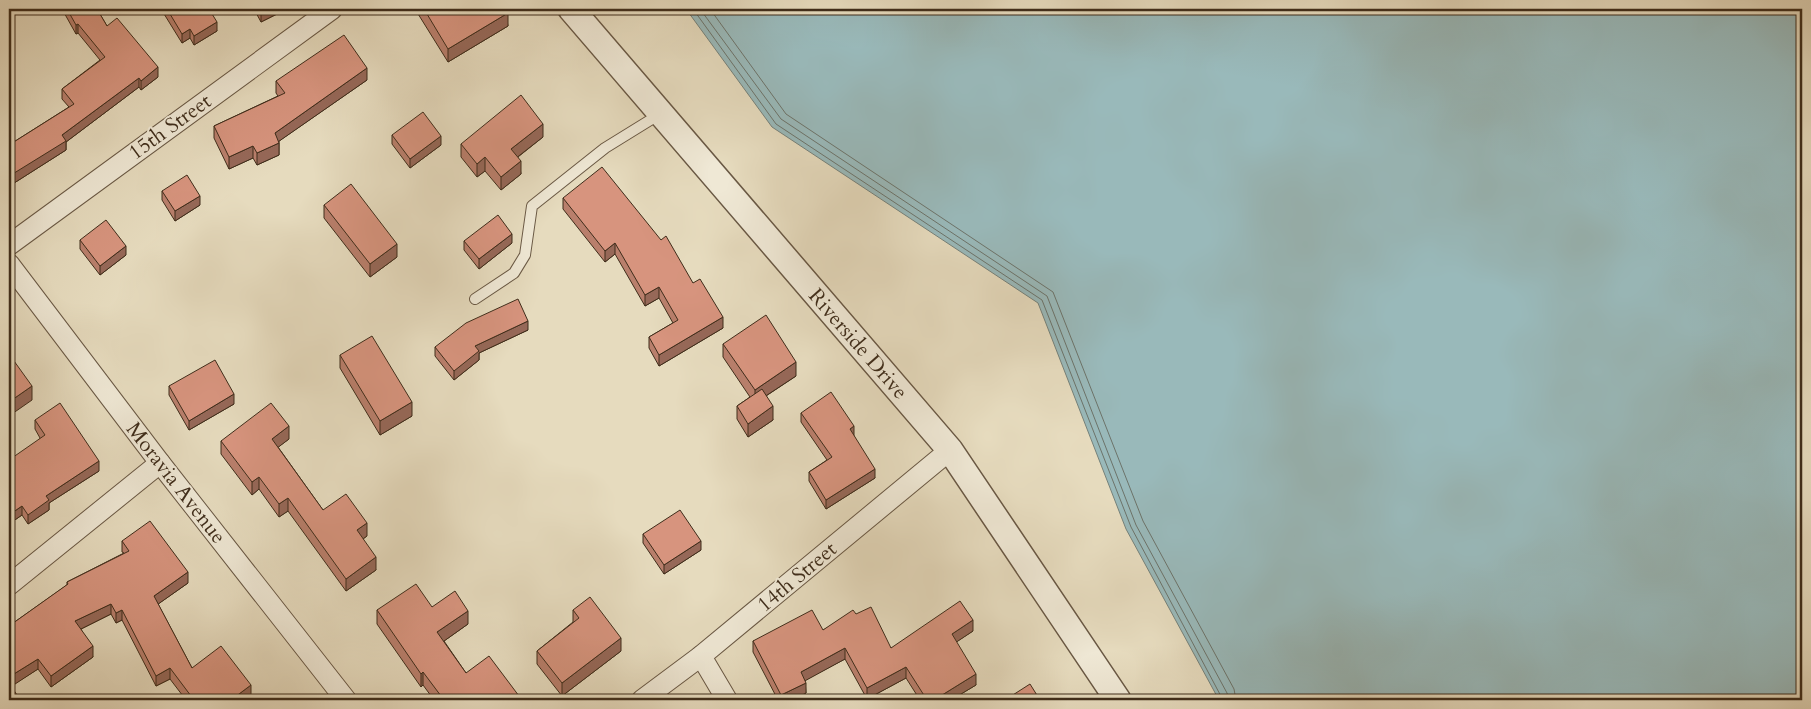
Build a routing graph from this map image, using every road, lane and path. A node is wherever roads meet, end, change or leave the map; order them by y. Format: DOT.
graph roads {
  1 [pos="332,9"];
  2 [pos="571,9"];
  3 [pos="661,114"];
  4 [pos="9,245"];
  5 [pos="9,264"];
  6 [pos="475,299"];
  7 [pos="950,450"];
  8 [pos="160,463"];
  9 [pos="9,585"];
  10 [pos="701,656"];
  11 [pos="346,700"];
  12 [pos="642,700"];
  13 [pos="727,700"];
  14 [pos="1118,700"];
  1 -- 4 [label="street, 15th Street"];
  2 -- 3 [label="street, Riverside Drive"];
  3 -- 6 [label="lane"];
  3 -- 7 [label="street, Riverside Drive"];
  5 -- 8 [label="street, Moravia Avenue"];
  7 -- 10 [label="street, 14th Street"];
  7 -- 14 [label="street, Riverside Drive"];
  8 -- 9 [label="street"];
  8 -- 11 [label="street, Moravia Avenue"];
  10 -- 12 [label="street, 14th Street"];
  10 -- 13 [label="street"];
}
